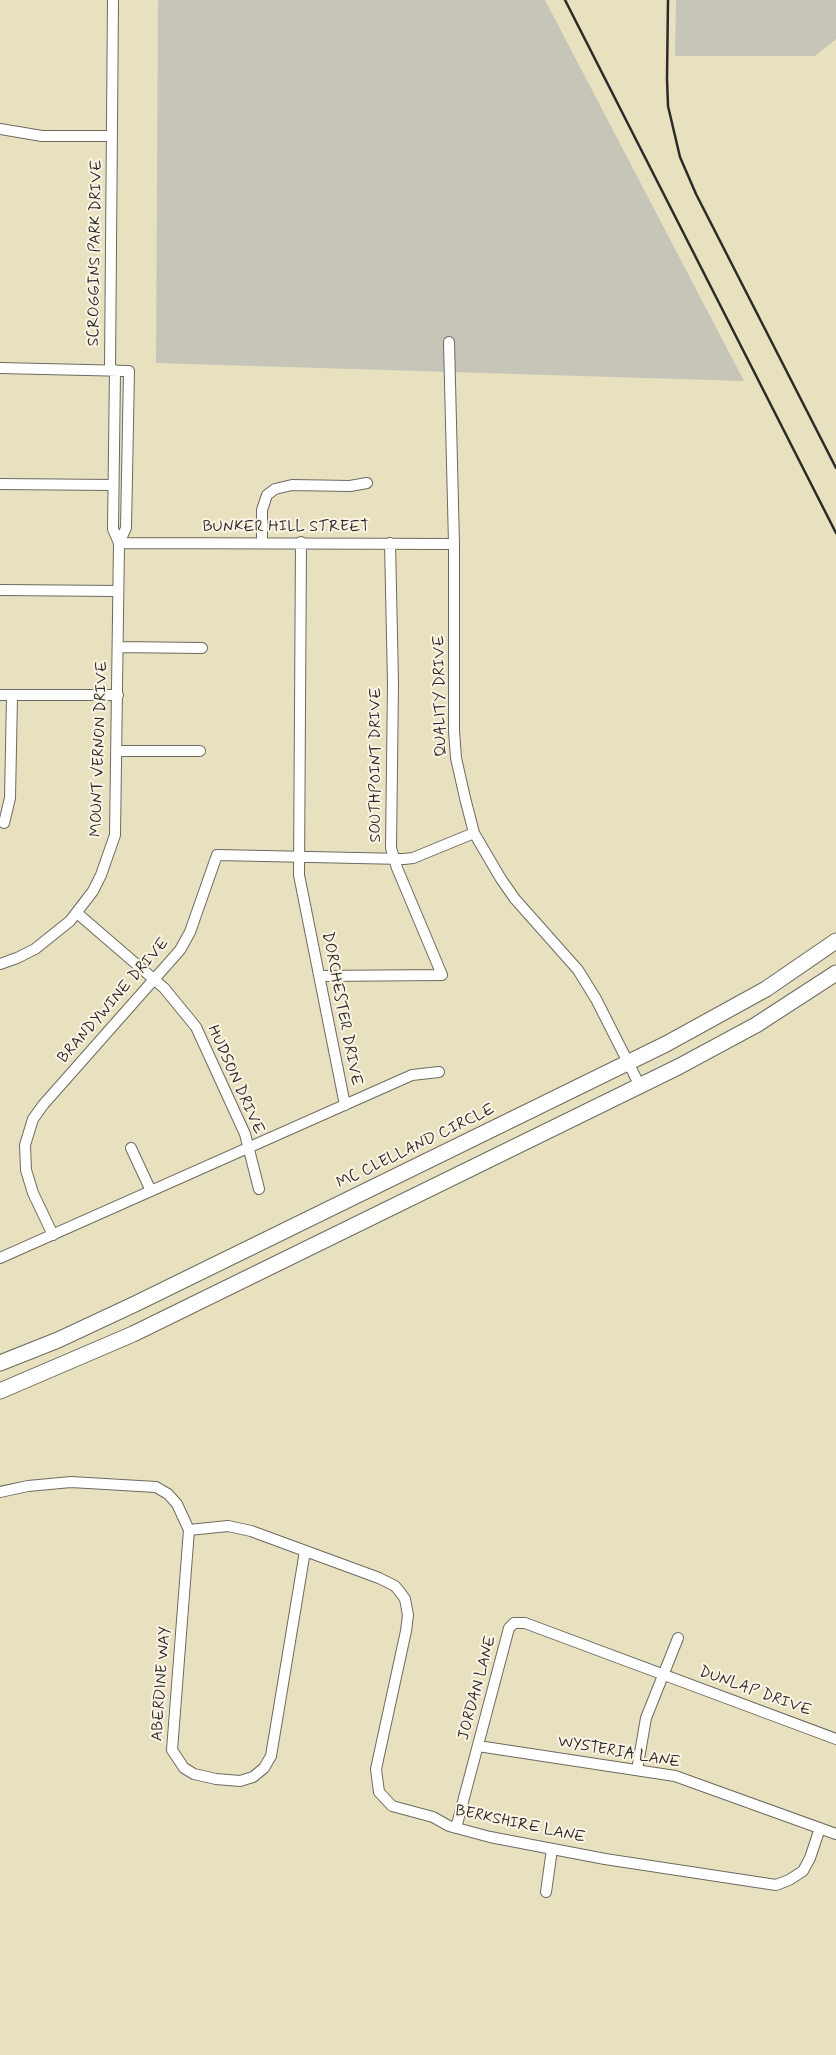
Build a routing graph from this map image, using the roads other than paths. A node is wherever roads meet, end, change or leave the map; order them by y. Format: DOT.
graph roads {
  1 [pos="113,0"];
  2 [pos="0,129"];
  3 [pos="112,136"];
  4 [pos="449,342"];
  5 [pos="0,368"];
  6 [pos="112,369"];
  7 [pos="367,483"];
  8 [pos="0,484"];
  9 [pos="113,485"];
  10 [pos="262,542"];
  11 [pos="301,542"];
  12 [pos="119,543"];
  13 [pos="390,543"];
  14 [pos="454,544"];
  15 [pos="0,590"];
  16 [pos="118,592"];
  17 [pos="118,647"];
  18 [pos="202,648"];
  19 [pos="0,695"];
  20 [pos="118,695"];
  21 [pos="12,696"];
  22 [pos="117,751"];
  23 [pos="200,751"];
  24 [pos="4,823"];
  25 [pos="474,833"];
  26 [pos="299,858"];
  27 [pos="394,859"];
  28 [pos="77,913"];
  29 [pos="836,941"];
  30 [pos="0,964"];
  31 [pos="836,973"];
  32 [pos="319,976"];
  33 [pos="154,979"];
  34 [pos="629,1062"];
  35 [pos="439,1072"];
  36 [pos="640,1086"];
  37 [pos="345,1104"];
  38 [pos="131,1148"];
  39 [pos="249,1148"];
  40 [pos="259,1189"];
  41 [pos="151,1191"];
  42 [pos="53,1235"];
  43 [pos="0,1258"];
  44 [pos="0,1363"];
  45 [pos="0,1391"];
  46 [pos="0,1492"];
  47 [pos="189,1530"];
  48 [pos="305,1551"];
  49 [pos="678,1638"];
  50 [pos="664,1674"];
  51 [pos="836,1739"];
  52 [pos="478,1746"];
  53 [pos="637,1770"];
  54 [pos="456,1828"];
  55 [pos="820,1828"];
  56 [pos="836,1834"];
  57 [pos="552,1849"];
  58 [pos="546,1892"];
  1 -- 3 [label="street, SCROGGINS PARK DRIVE"];
  2 -- 3 [label="street, SCROGGINS PARK DRIVE"];
  3 -- 6 [label="street, SCROGGINS PARK DRIVE"];
  4 -- 14 [label="street, QUALITY DRIVE"];
  5 -- 6 [label="street"];
  6 -- 9 [label="street, MOUNT VERNON DRIVE"];
  6 -- 12 [label="street, MOUNT VERNON DRIVE"];
  7 -- 10 [label="street"];
  8 -- 9 [label="street"];
  9 -- 12 [label="street, MOUNT VERNON DRIVE"];
  10 -- 11 [label="street, BUNKER HILL STREET"];
  10 -- 12 [label="street, BUNKER HILL STREET"];
  11 -- 13 [label="street, BUNKER HILL STREET"];
  11 -- 26 [label="street, DORCHESTER DRIVE"];
  12 -- 16 [label="street, MOUNT VERNON DRIVE"];
  13 -- 14 [label="street, BUNKER HILL STREET"];
  13 -- 27 [label="street, SOUTHPOINT DRIVE"];
  14 -- 25 [label="street, QUALITY DRIVE"];
  15 -- 16 [label="street"];
  16 -- 17 [label="street, MOUNT VERNON DRIVE"];
  17 -- 18 [label="street"];
  17 -- 20 [label="street, MOUNT VERNON DRIVE"];
  19 -- 21 [label="street"];
  20 -- 21 [label="street"];
  20 -- 22 [label="street, MOUNT VERNON DRIVE"];
  21 -- 24 [label="street"];
  22 -- 23 [label="street"];
  22 -- 28 [label="street, MOUNT VERNON DRIVE"];
  25 -- 27 [label="street, BRANDYWINE DRIVE"];
  25 -- 34 [label="street, QUALITY DRIVE"];
  26 -- 27 [label="street, BRANDYWINE DRIVE"];
  26 -- 32 [label="street, DORCHESTER DRIVE"];
  26 -- 33 [label="street, BRANDYWINE DRIVE"];
  27 -- 32 [label="street, SOUTHPOINT DRIVE"];
  28 -- 30 [label="street, MOUNT VERNON DRIVE"];
  28 -- 33 [label="street, HUDSON DRIVE"];
  29 -- 34 [label="highway, MC CLELLAND CIRCLE"];
  31 -- 36 [label="highway"];
  32 -- 37 [label="street, DORCHESTER DRIVE"];
  33 -- 39 [label="street, HUDSON DRIVE"];
  33 -- 42 [label="street, BRANDYWINE DRIVE"];
  34 -- 36 [label="street, QUALITY DRIVE"];
  34 -- 44 [label="highway, MC CLELLAND CIRCLE"];
  35 -- 37 [label="street"];
  36 -- 45 [label="highway"];
  37 -- 39 [label="street, DORCHESTER DRIVE"];
  38 -- 41 [label="street"];
  39 -- 40 [label="street, HUDSON DRIVE"];
  39 -- 41 [label="street, DORCHESTER DRIVE"];
  41 -- 42 [label="street, DORCHESTER DRIVE"];
  42 -- 43 [label="street, DORCHESTER DRIVE"];
  46 -- 47 [label="street"];
  47 -- 48 [label="street, BERKSHIRE LANE"];
  47 -- 48 [label="street, ABERDINE WAY"];
  48 -- 54 [label="street, BERKSHIRE LANE"];
  49 -- 50 [label="street"];
  50 -- 51 [label="street, DUNLAP DRIVE"];
  50 -- 52 [label="street, JORDAN LANE"];
  50 -- 53 [label="street"];
  52 -- 53 [label="street, WYSTERIA LANE"];
  52 -- 54 [label="street, JORDAN LANE"];
  53 -- 55 [label="street, WYSTERIA LANE"];
  54 -- 57 [label="street, BERKSHIRE LANE"];
  55 -- 56 [label="street, WYSTERIA LANE"];
  55 -- 57 [label="street, BERKSHIRE LANE"];
  57 -- 58 [label="street"];
}
